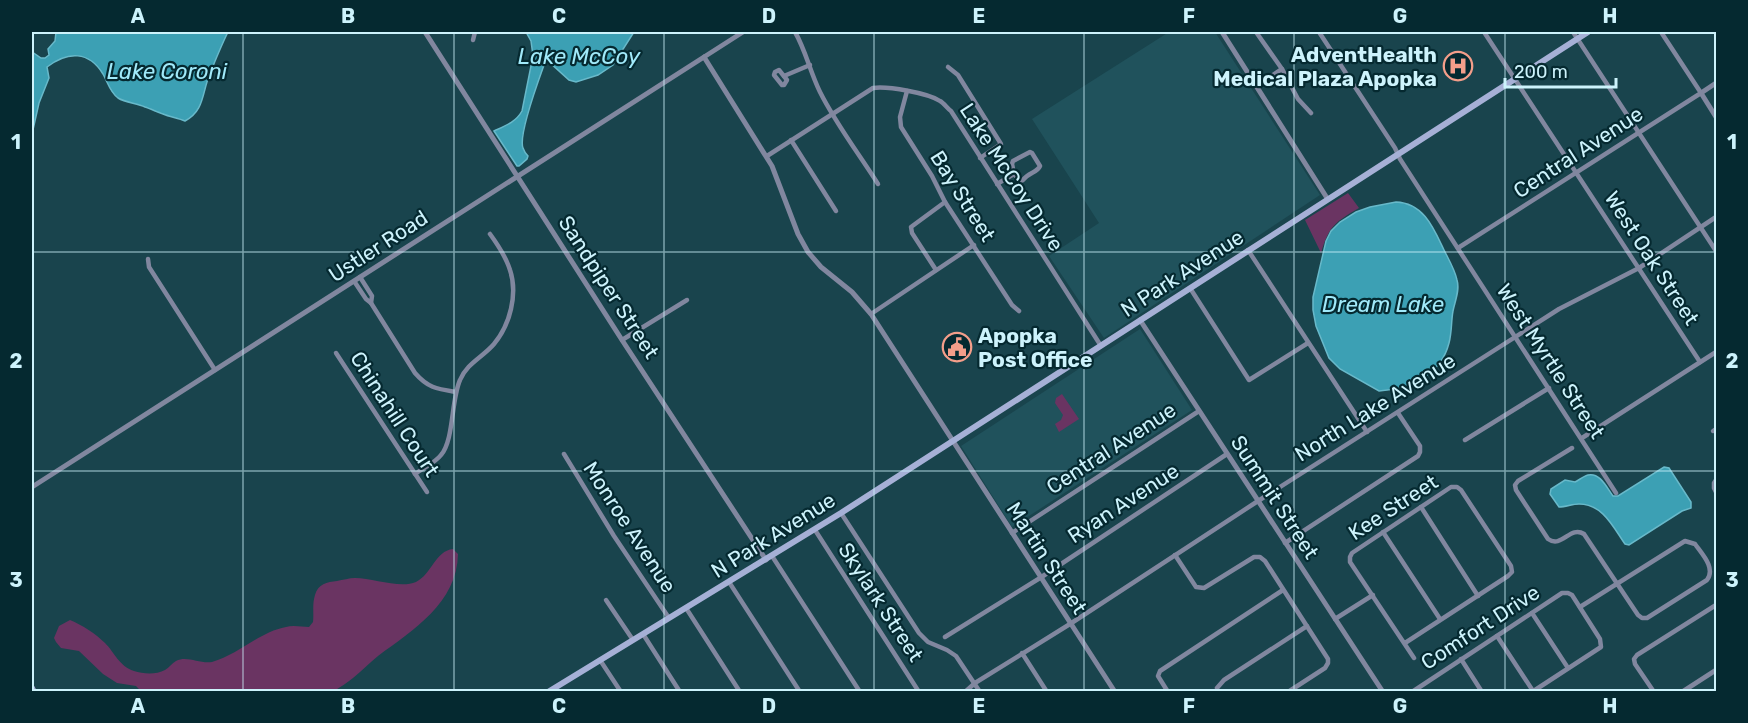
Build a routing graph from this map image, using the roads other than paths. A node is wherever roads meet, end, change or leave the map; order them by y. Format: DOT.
graph roads {
  1 [pos="425,32"];
  2 [pos="475,32"];
  3 [pos="743,32"];
  4 [pos="795,32"];
  5 [pos="1222,32"];
  6 [pos="1256,32"];
  7 [pos="1319,32"];
  8 [pos="1485,32"];
  9 [pos="1573,32"];
  10 [pos="1588,32"];
  11 [pos="1661,32"];
  12 [pos="1578,38"];
  13 [pos="474,40"];
  14 [pos="704,57"];
  15 [pos="810,65"];
  16 [pos="948,67"];
  17 [pos="1282,69"];
  18 [pos="784,76"];
  19 [pos="1515,78"];
  20 [pos="1716,83"];
  21 [pos="1256,86"];
  22 [pos="907,91"];
  23 [pos="1701,93"];
  24 [pos="1311,113"];
  25 [pos="832,114"];
  26 [pos="1716,117"];
  27 [pos="1639,133"];
  28 [pos="791,140"];
  29 [pos="1398,154"];
  30 [pos="767,156"];
  31 [pos="980,158"];
  32 [pos="1577,172"];
  33 [pos="1014,174"];
  34 [pos="518,175"];
  35 [pos="878,184"];
  36 [pos="997,184"];
  37 [pos="1328,198"];
  38 [pos="945,202"];
  39 [pos="836,211"];
  40 [pos="1716,217"];
  41 [pos="1701,227"];
  42 [pos="490,234"];
  43 [pos="974,245"];
  44 [pos="1458,248"];
  45 [pos="1248,250"];
  46 [pos="1716,252"];
  47 [pos="148,259"];
  48 [pos="1639,268"];
  49 [pos="936,270"];
  50 [pos="357,279"];
  51 [pos="1190,288"];
  52 [pos="368,289"];
  53 [pos="362,293"];
  54 [pos="687,300"];
  55 [pos="371,303"];
  56 [pos="1019,311"];
  57 [pos="870,314"];
  58 [pos="1140,320"];
  59 [pos="1516,338"];
  60 [pos="622,340"];
  61 [pos="1308,343"];
  62 [pos="1101,346"];
  63 [pos="1716,352"];
  64 [pos="336,353"];
  65 [pos="1700,362"];
  66 [pos="215,370"];
  67 [pos="1549,388"];
  68 [pos="456,392"];
  69 [pos="1199,411"];
  70 [pos="1398,413"];
  71 [pos="1367,432"];
  72 [pos="1582,438"];
  73 [pos="1465,440"];
  74 [pos="952,443"];
  75 [pos="1572,448"];
  76 [pos="564,454"];
  77 [pos="1227,454"];
  78 [pos="415,474"];
  79 [pos="1716,480"];
  80 [pos="32,487"];
  81 [pos="427,492"];
  82 [pos="1716,492"];
  83 [pos="1617,493"];
  84 [pos="1258,501"];
  85 [pos="1421,507"];
  86 [pos="841,513"];
  87 [pos="815,530"];
  88 [pos="1383,532"];
  89 [pos="1012,533"];
  90 [pos="1285,543"];
  91 [pos="1175,555"];
  92 [pos="769,558"];
  93 [pos="1040,578"];
  94 [pos="729,582"];
  95 [pos="1616,584"];
  96 [pos="1283,590"];
  97 [pos="1373,595"];
  98 [pos="1478,596"];
  99 [pos="606,600"];
  100 [pos="1716,605"];
  101 [pos="1580,607"];
  102 [pos="686,608"];
  103 [pos="1532,613"];
  104 [pos="669,618"];
  105 [pos="1335,619"];
  106 [pos="1440,619"];
  107 [pos="1070,624"];
  108 [pos="1307,627"];
  109 [pos="643,634"];
  110 [pos="1497,636"];
  111 [pos="945,637"];
  112 [pos="633,640"];
  113 [pos="1405,643"];
  114 [pos="1022,653"];
  115 [pos="1414,658"];
  116 [pos="1461,659"];
  117 [pos="600,660"];
  118 [pos="1568,668"];
  119 [pos="1716,670"];
  120 [pos="975,683"];
  121 [pos="1420,686"];
  122 [pos="1217,688"];
  123 [pos="1533,691"];
  124 [pos="548,692"];
  125 [pos="621,692"];
  126 [pos="680,692"];
  127 [pos="740,692"];
  128 [pos="800,692"];
  129 [pos="860,692"];
  130 [pos="920,692"];
  131 [pos="965,692"];
  132 [pos="980,692"];
  133 [pos="1047,692"];
  134 [pos="1115,692"];
  135 [pos="1168,692"];
  136 [pos="1288,692"];
  137 [pos="1383,692"];
  138 [pos="1412,692"];
  139 [pos="1424,692"];
  140 [pos="1482,692"];
  141 [pos="1653,692"];
  142 [pos="1682,692"];
  1 -- 34 [label="street, Sandpiper Street"];
  2 -- 13 [label="street"];
  3 -- 14 [label="street, Ustler Road"];
  4 -- 15 [label="street"];
  5 -- 21 [label="street"];
  6 -- 17 [label="street"];
  7 -- 29 [label="street, West Myrtle Street"];
  8 -- 19 [label="street, West Oak Street"];
  9 -- 12 [label="street"];
  10 -- 12 [label="main road, N Park Avenue"];
  11 -- 23 [label="street"];
  12 -- 19 [label="main road, N Park Avenue"];
  12 -- 27 [label="street"];
  14 -- 30 [label="street, Martin Street"];
  14 -- 34 [label="street, Ustler Road"];
  15 -- 18 [label="street"];
  15 -- 25 [label="street"];
  16 -- 31 [label="street"];
  17 -- 21 [label="street"];
  17 -- 24 [label="street"];
  19 -- 29 [label="main road, N Park Avenue"];
  19 -- 32 [label="street, West Oak Street"];
  20 -- 23 [label="street, Central Avenue"];
  21 -- 37 [label="street"];
  22 -- 25 [label="street, Lake McCoy Drive"];
  22 -- 31 [label="street, Lake McCoy Drive"];
  22 -- 38 [label="street, Bay Street"];
  23 -- 26 [label="street"];
  23 -- 27 [label="street, Central Avenue"];
  25 -- 28 [label="street, Lake McCoy Drive"];
  25 -- 35 [label="street"];
  27 -- 32 [label="street, Central Avenue"];
  27 -- 41 [label="street"];
  28 -- 30 [label="street, Lake McCoy Drive"];
  28 -- 39 [label="street"];
  29 -- 37 [label="main road, N Park Avenue"];
  29 -- 44 [label="street, West Myrtle Street"];
  30 -- 57 [label="street, Martin Street"];
  31 -- 36 [label="street, Lake McCoy Drive"];
  32 -- 44 [label="street, Central Avenue"];
  32 -- 48 [label="street, West Oak Street"];
  33 -- 33 [label="street"];
  33 -- 36 [label="street"];
  34 -- 50 [label="street, Ustler Road"];
  34 -- 60 [label="street, Sandpiper Street"];
  36 -- 62 [label="street, Lake McCoy Drive"];
  37 -- 45 [label="main road, N Park Avenue"];
  38 -- 43 [label="street, Bay Street"];
  38 -- 49 [label="street"];
  40 -- 41 [label="street, North Lake Avenue"];
  41 -- 46 [label="street"];
  41 -- 48 [label="street, North Lake Avenue"];
  42 -- 68 [label="street"];
  43 -- 49 [label="street"];
  43 -- 56 [label="street, Bay Street"];
  44 -- 59 [label="street, West Myrtle Street"];
  45 -- 51 [label="main road, N Park Avenue"];
  45 -- 61 [label="street"];
  47 -- 66 [label="street"];
  48 -- 59 [label="street, North Lake Avenue"];
  48 -- 65 [label="street, West Oak Street"];
  49 -- 57 [label="street"];
  50 -- 52 [label="street"];
  50 -- 53 [label="street"];
  50 -- 66 [label="street, Ustler Road"];
  51 -- 58 [label="main road, N Park Avenue"];
  51 -- 61 [label="street"];
  52 -- 53 [label="street"];
  52 -- 55 [label="street"];
  53 -- 55 [label="street"];
  54 -- 60 [label="street"];
  55 -- 68 [label="street"];
  57 -- 74 [label="street, Martin Street"];
  58 -- 62 [label="main road, N Park Avenue"];
  58 -- 69 [label="street, Summit Street"];
  59 -- 67 [label="street, West Myrtle Street"];
  59 -- 70 [label="street, North Lake Avenue"];
  60 -- 92 [label="street, Sandpiper Street"];
  61 -- 71 [label="street"];
  62 -- 74 [label="main road, N Park Avenue"];
  63 -- 65 [label="street"];
  64 -- 78 [label="street, Chinahill Court"];
  65 -- 72 [label="street"];
  66 -- 80 [label="street, Ustler Road"];
  67 -- 72 [label="street, West Myrtle Street"];
  67 -- 73 [label="street"];
  68 -- 78 [label="street"];
  69 -- 77 [label="street, Summit Street"];
  69 -- 89 [label="street, Central Avenue"];
  70 -- 71 [label="street, North Lake Avenue"];
  70 -- 90 [label="street"];
  71 -- 84 [label="street, North Lake Avenue"];
  72 -- 83 [label="street, West Myrtle Street"];
  74 -- 86 [label="main road, N Park Avenue"];
  74 -- 89 [label="street, Martin Street"];
  75 -- 95 [label="street"];
  76 -- 104 [label="street, Monroe Avenue"];
  77 -- 84 [label="street, Summit Street"];
  77 -- 93 [label="street, Ryan Avenue"];
  78 -- 81 [label="street, Chinahill Court"];
  79 -- 82 [label="street"];
  84 -- 90 [label="street, Summit Street"];
  84 -- 91 [label="street, North Lake Avenue"];
  85 -- 88 [label="street, Kee Street"];
  85 -- 98 [label="street"];
  85 -- 98 [label="street, Kee Street"];
  86 -- 87 [label="main road, N Park Avenue"];
  86 -- 120 [label="street"];
  87 -- 92 [label="main road, N Park Avenue"];
  87 -- 130 [label="street, Skylark Street"];
  88 -- 97 [label="street, Kee Street"];
  88 -- 106 [label="street"];
  89 -- 93 [label="street, Martin Street"];
  90 -- 105 [label="street, Summit Street"];
  91 -- 96 [label="street"];
  91 -- 107 [label="street, North Lake Avenue"];
  92 -- 94 [label="main road, N Park Avenue"];
  92 -- 129 [label="street, Sandpiper Street"];
  93 -- 107 [label="street, Martin Street"];
  93 -- 111 [label="street, Ryan Avenue"];
  94 -- 102 [label="main road, N Park Avenue"];
  94 -- 128 [label="street"];
  95 -- 95 [label="street"];
  95 -- 101 [label="street"];
  96 -- 108 [label="street"];
  96 -- 135 [label="street"];
  97 -- 105 [label="street"];
  97 -- 113 [label="street"];
  98 -- 106 [label="street"];
  99 -- 112 [label="street"];
  100 -- 141 [label="street"];
  101 -- 103 [label="street, Comfort Drive"];
  101 -- 118 [label="street"];
  102 -- 104 [label="main road, N Park Avenue"];
  102 -- 127 [label="street"];
  103 -- 110 [label="street, Comfort Drive"];
  103 -- 118 [label="street"];
  104 -- 109 [label="main road, N Park Avenue"];
  105 -- 137 [label="street, Summit Street"];
  106 -- 113 [label="street"];
  107 -- 114 [label="street, North Lake Avenue"];
  107 -- 134 [label="street, Martin Street"];
  108 -- 122 [label="street"];
  108 -- 136 [label="street"];
  109 -- 112 [label="main road, N Park Avenue"];
  109 -- 126 [label="street"];
  110 -- 116 [label="street, Comfort Drive"];
  110 -- 123 [label="street"];
  112 -- 117 [label="main road, N Park Avenue"];
  113 -- 115 [label="street"];
  114 -- 120 [label="street, North Lake Avenue"];
  114 -- 133 [label="street"];
  116 -- 121 [label="street, Comfort Drive"];
  116 -- 140 [label="street"];
  117 -- 124 [label="main road, N Park Avenue"];
  117 -- 125 [label="street"];
  118 -- 123 [label="street"];
  119 -- 142 [label="street"];
  120 -- 131 [label="street, North Lake Avenue"];
  120 -- 132 [label="street"];
  121 -- 138 [label="street, Comfort Drive"];
  121 -- 139 [label="street"];
}
